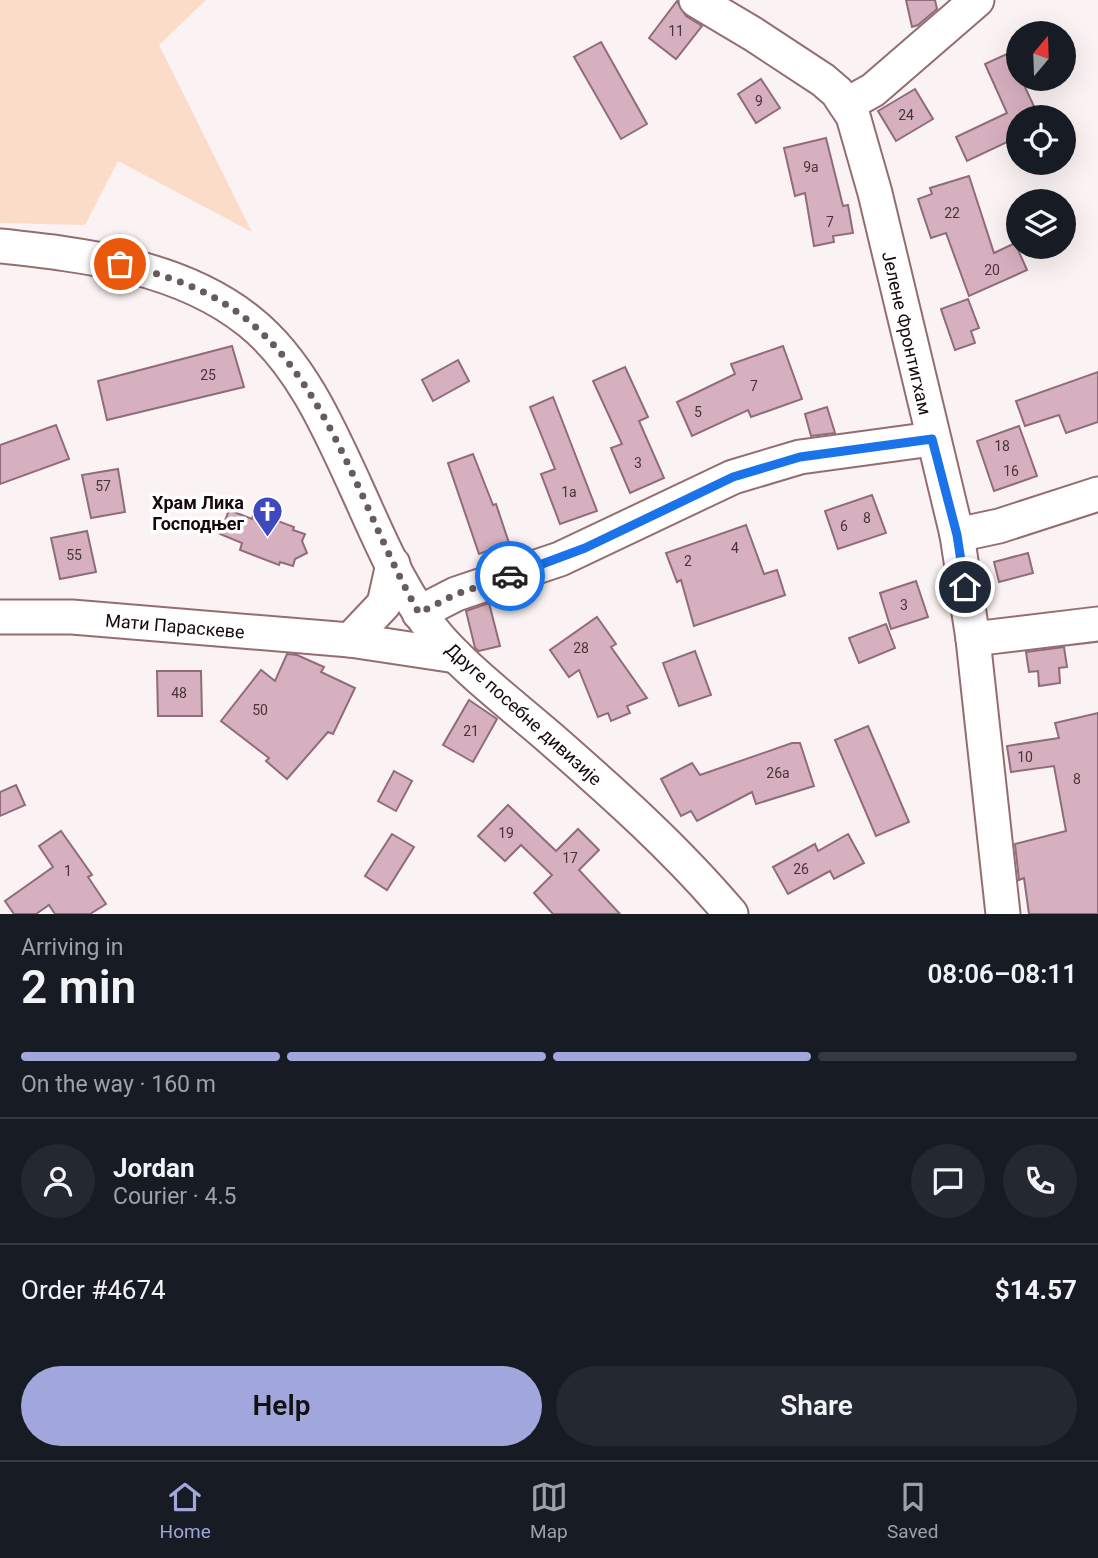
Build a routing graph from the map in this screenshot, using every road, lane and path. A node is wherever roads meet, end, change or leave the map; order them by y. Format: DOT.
graph roads {
  1 [pos="696,0"];
  2 [pos="977,0"];
  3 [pos="846,104"];
  4 [pos="0,246"];
  5 [pos="932,439"];
  6 [pos="1098,494"];
  7 [pos="957,535"];
  8 [pos="393,564"];
  9 [pos="419,613"];
  10 [pos="0,618"];
  11 [pos="1098,624"];
  12 [pos="973,639"];
  13 [pos="350,640"];
  14 [pos="456,656"];
  15 [pos="731,914"];
  16 [pos="1003,914"];
  1 -- 3 [label="street, Јелене Фронтигхам"];
  2 -- 3 [label="street"];
  3 -- 5 [label="street, Јелене Фронтигхам"];
  4 -- 8 [label="street, Друге посебне дивизије"];
  5 -- 7 [label="street, Јелене Фронтигхам"];
  5 -- 9 [label="street"];
  6 -- 7 [label="street"];
  7 -- 12 [label="street, Јелене Фронтигхам"];
  8 -- 9 [label="street, Друге посебне дивизије"];
  8 -- 13 [label="street"];
  9 -- 14 [label="street, Друге посебне дивизије"];
  10 -- 13 [label="street, Мати Параскеве"];
  11 -- 12 [label="street"];
  12 -- 16 [label="street, Јелене Фронтигхам"];
  13 -- 14 [label="street, Мати Параскеве"];
  14 -- 15 [label="street, Друге посебне дивизије"];
}
